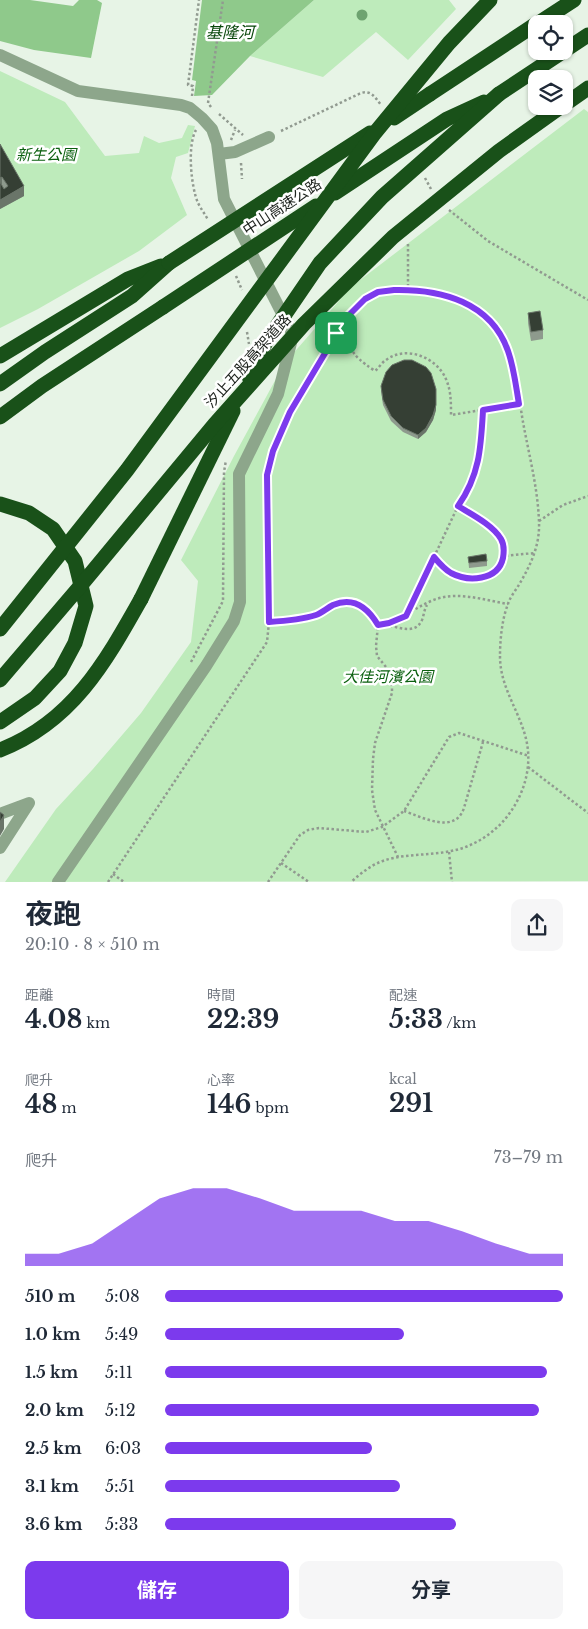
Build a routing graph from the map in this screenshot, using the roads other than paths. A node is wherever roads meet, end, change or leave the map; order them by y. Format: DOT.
graph roads {
  1 [pos="490,0"];
  2 [pos="574,0"];
  3 [pos="551,15"];
  4 [pos="528,30"];
  5 [pos="588,36"];
  6 [pos="0,55"];
  7 [pos="588,88"];
  8 [pos="499,94"];
  9 [pos="573,99"];
  10 [pos="550,115"];
  11 [pos="269,136"];
  12 [pos="219,154"];
  13 [pos="169,263"];
  14 [pos="0,356"];
  15 [pos="0,384"];
  16 [pos="0,417"];
  17 [pos="0,504"];
  18 [pos="0,629"];
  19 [pos="0,680"];
  20 [pos="0,722"];
  21 [pos="15,744"];
  22 [pos="0,750"];
  23 [pos="0,758"];
  24 [pos="0,814"];
  25 [pos="0,848"];
  26 [pos="58,882"];
  1 -- 18 [label="highway, 汐止五股高架道路, bridge"];
  2 -- 3 [label="highway, 中山高速公路"];
  4 -- 13 [label="highway, 中山高速公路, bridge"];
  5 -- 8 [label="highway, 中山高速公路"];
  6 -- 12 [label="lane"];
  7 -- 9 [label="highway, 汐止五股高架道路"];
  8 -- 16 [label="highway, 中山高速公路, bridge"];
  8 -- 21 [label="highway, bridge"];
  10 -- 19 [label="highway, 汐止五股高架道路, bridge"];
  11 -- 12 [label="lane"];
  12 -- 26 [label="lane"];
  13 -- 14 [label="highway"];
  13 -- 15 [label="highway, 中山高速公路"];
  17 -- 20 [label="highway"];
  21 -- 22 [label="highway"];
  21 -- 23 [label="highway"];
  24 -- 25 [label="lane"];
}
